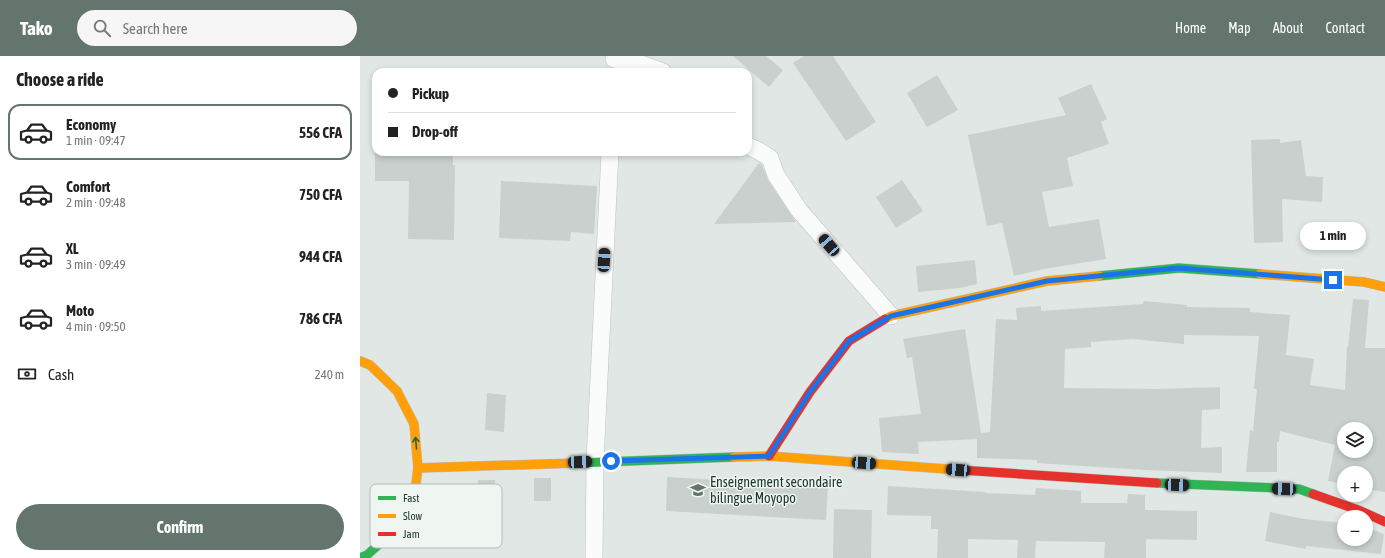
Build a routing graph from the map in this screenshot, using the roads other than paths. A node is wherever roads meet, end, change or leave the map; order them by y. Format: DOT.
graph roads {
  1 [pos="614,62"];
  2 [pos="652,68"];
  3 [pos="752,148"];
  4 [pos="610,156"];
  5 [pos="1385,287"];
  6 [pos="891,316"];
  7 [pos="360,361"];
  8 [pos="769,456"];
  9 [pos="595,461"];
  10 [pos="418,468"];
  11 [pos="416,484"];
  12 [pos="1385,522"];
  13 [pos="375,548"];
  14 [pos="360,558"];
  15 [pos="594,558"];
  1 -- 2 [label="street"];
  3 -- 6 [label="street"];
  4 -- 9 [label="street"];
  5 -- 6 [label="street"];
  6 -- 8 [label="street"];
  10 -- 7 [label="street, one-way"];
  8 -- 9 [label="street"];
  8 -- 12 [label="street"];
  9 -- 10 [label="street"];
  9 -- 15 [label="street"];
  10 -- 11 [label="street"];
  13 -- 14 [label="street"];
}
